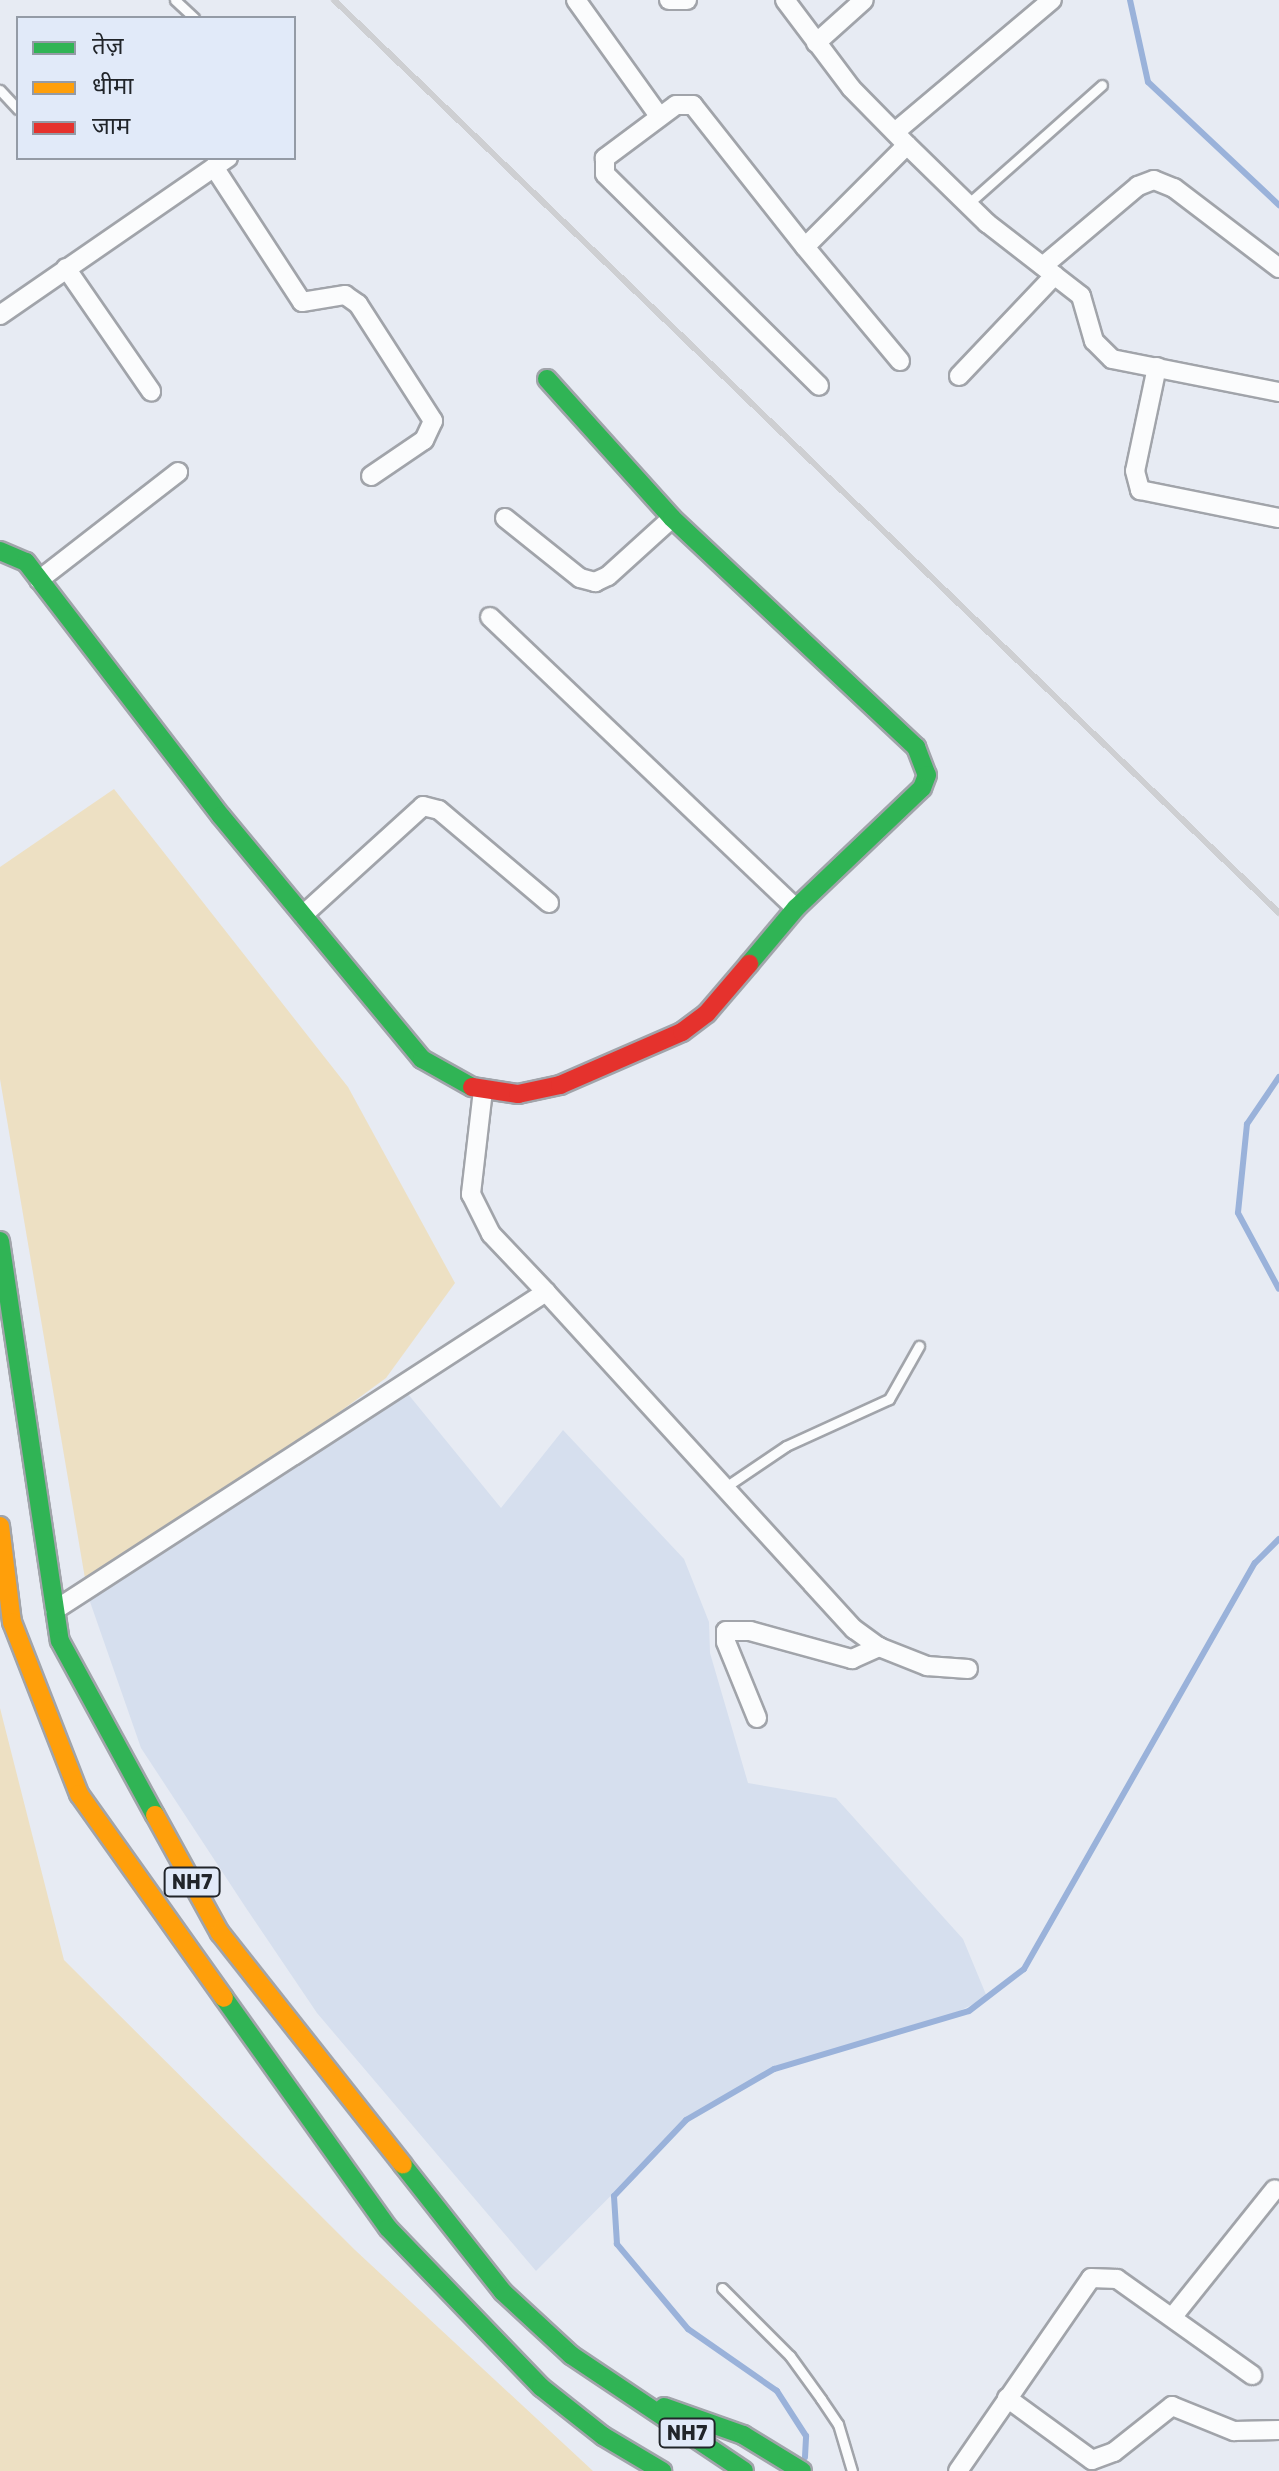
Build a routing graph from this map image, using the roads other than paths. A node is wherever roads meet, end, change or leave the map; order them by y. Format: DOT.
graph roads {
  1 [pos="175,0"];
  2 [pos="669,0"];
  3 [pos="687,0"];
  4 [pos="785,0"];
  5 [pos="864,0"];
  6 [pos="1052,0"];
  7 [pos="586,3"];
  8 [pos="192,16"];
  9 [pos="816,43"];
  10 [pos="1102,85"];
  11 [pos="0,90"];
  12 [pos="16,107"];
  13 [pos="659,116"];
  14 [pos="901,138"];
  15 [pos="221,163"];
  16 [pos="968,204"];
  17 [pos="805,247"];
  18 [pos="66,268"];
  19 [pos="1279,268"];
  20 [pos="1049,270"];
  21 [pos="0,315"];
  22 [pos="900,361"];
  23 [pos="1157,367"];
  24 [pos="959,376"];
  25 [pos="547,379"];
  26 [pos="819,386"];
  27 [pos="151,391"];
  28 [pos="1279,392"];
  29 [pos="178,472"];
  30 [pos="371,476"];
  31 [pos="505,518"];
  32 [pos="672,518"];
  33 [pos="1279,518"];
  34 [pos="0,551"];
  35 [pos="39,580"];
  36 [pos="490,617"];
  37 [pos="549,903"];
  38 [pos="796,908"];
  39 [pos="303,915"];
  40 [pos="483,1090"];
  41 [pos="0,1241"];
  42 [pos="546,1292"];
  43 [pos="919,1346"];
  44 [pos="727,1486"];
  45 [pos="0,1526"];
  46 [pos="55,1610"];
  47 [pos="879,1647"];
  48 [pos="968,1669"];
  49 [pos="757,1718"];
  50 [pos="1275,2189"];
  51 [pos="722,2288"];
  52 [pos="1174,2315"];
  53 [pos="1252,2375"];
  54 [pos="631,2395"];
  55 [pos="1007,2398"];
  56 [pos="1279,2430"];
  57 [pos="603,2436"];
  58 [pos="640,2471"];
  59 [pos="662,2471"];
  60 [pos="744,2471"];
  61 [pos="802,2471"];
  62 [pos="852,2471"];
  63 [pos="958,2471"];
  1 -- 8 [label="lane"];
  2 -- 3 [label="street"];
  4 -- 9 [label="street"];
  5 -- 9 [label="street"];
  6 -- 14 [label="street"];
  7 -- 13 [label="street"];
  9 -- 14 [label="street"];
  10 -- 16 [label="lane"];
  11 -- 12 [label="lane"];
  13 -- 17 [label="street"];
  13 -- 26 [label="street"];
  14 -- 16 [label="street"];
  14 -- 17 [label="street"];
  15 -- 18 [label="street"];
  15 -- 30 [label="street"];
  16 -- 20 [label="street"];
  17 -- 22 [label="street"];
  18 -- 21 [label="street"];
  18 -- 27 [label="street"];
  19 -- 20 [label="street"];
  20 -- 23 [label="street"];
  20 -- 24 [label="street"];
  23 -- 28 [label="street"];
  23 -- 33 [label="street"];
  25 -- 32 [label="main road"];
  29 -- 35 [label="street"];
  31 -- 32 [label="street"];
  32 -- 38 [label="main road"];
  34 -- 35 [label="main road"];
  35 -- 39 [label="main road"];
  36 -- 38 [label="street"];
  37 -- 39 [label="street"];
  38 -- 40 [label="main road"];
  39 -- 40 [label="main road"];
  40 -- 42 [label="street"];
  41 -- 46 [label="main road, NH7"];
  42 -- 44 [label="street"];
  42 -- 46 [label="street"];
  43 -- 44 [label="lane"];
  44 -- 47 [label="street"];
  45 -- 57 [label="main road, NH7"];
  46 -- 54 [label="main road, NH7"];
  47 -- 48 [label="street"];
  47 -- 49 [label="street"];
  50 -- 52 [label="street"];
  51 -- 62 [label="lane"];
  52 -- 53 [label="street"];
  52 -- 55 [label="street"];
  54 -- 60 [label="main road, NH7"];
  54 -- 61 [label="main road"];
  55 -- 56 [label="street"];
  55 -- 63 [label="street"];
  57 -- 58 [label="main road"];
  57 -- 59 [label="main road, NH7"];
}
